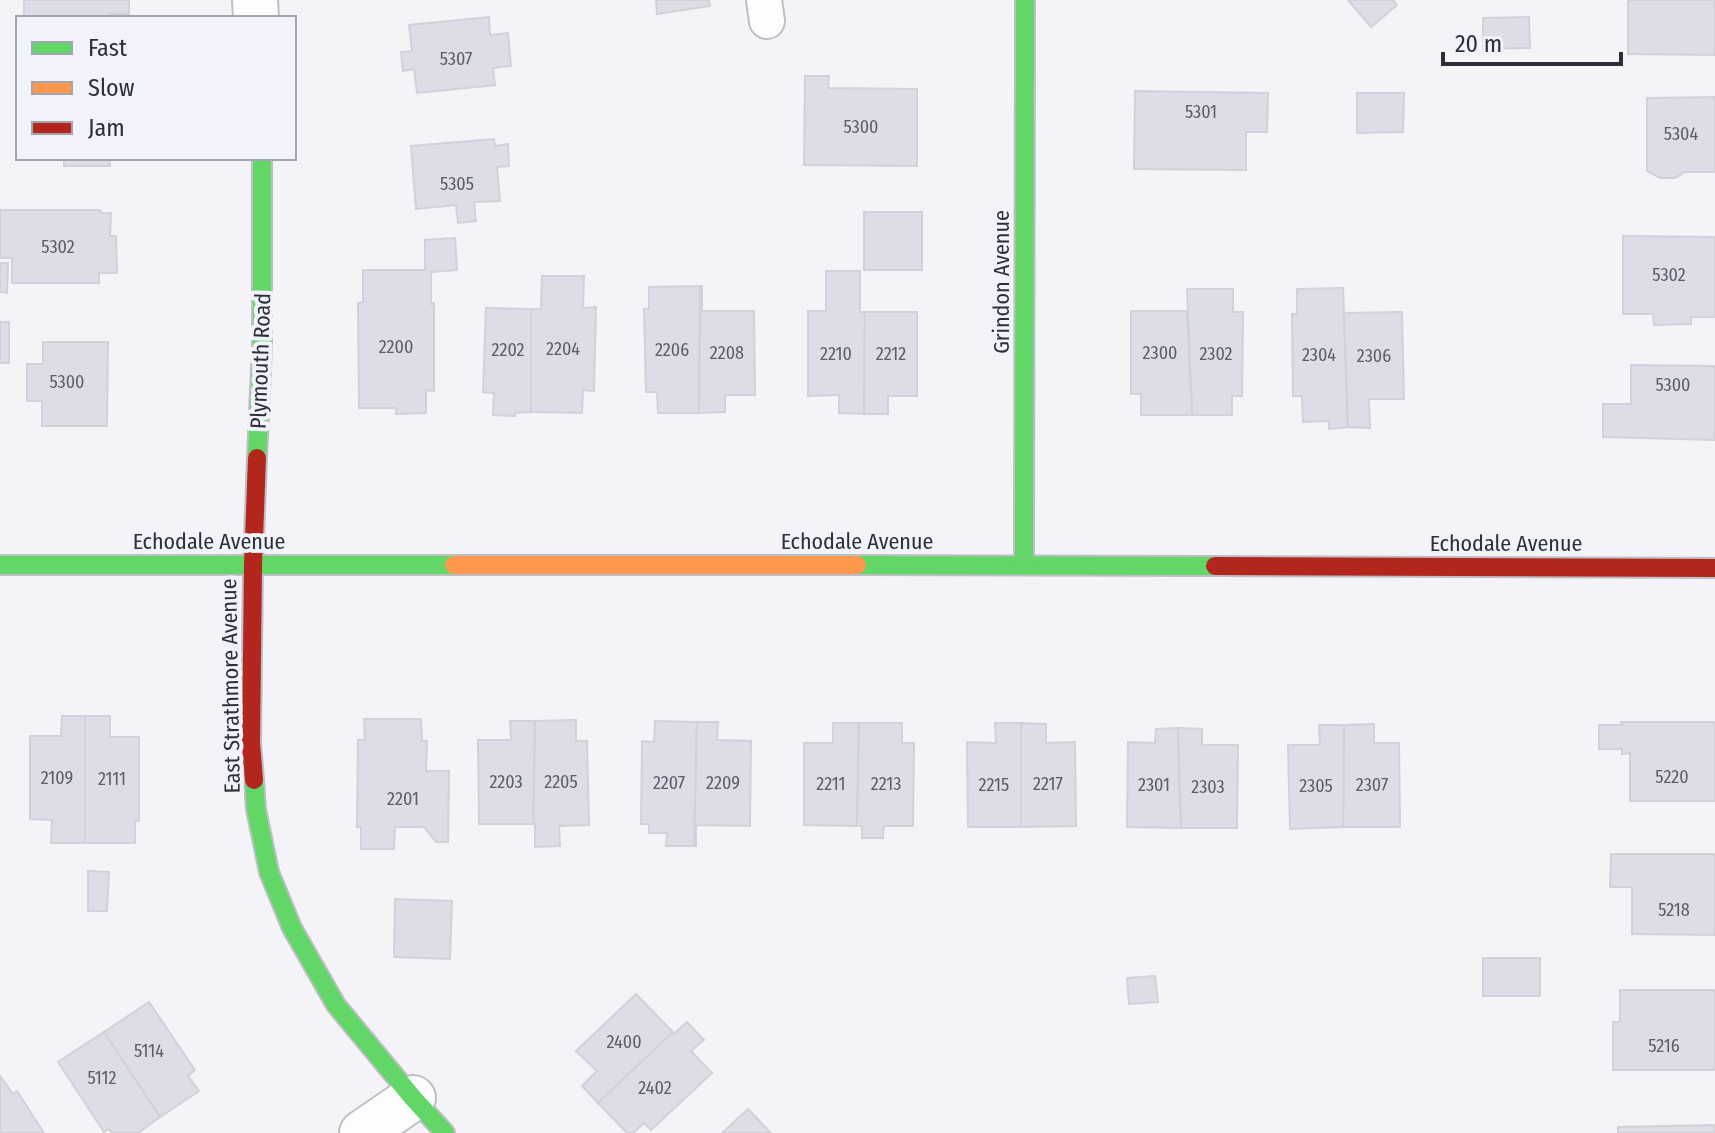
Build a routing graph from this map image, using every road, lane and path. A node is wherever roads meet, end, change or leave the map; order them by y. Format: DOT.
graph roads {
  1 [pos="1025,0"];
  2 [pos="262,160"];
  3 [pos="0,565"];
  4 [pos="253,565"];
  5 [pos="1024,565"];
  6 [pos="1715,568"];
  7 [pos="413,1098"];
  8 [pos="362,1133"];
  9 [pos="445,1133"];
  1 -- 5 [label="main road, Grindon Avenue"];
  2 -- 4 [label="main road, Plymouth Road"];
  3 -- 4 [label="main road, Echodale Avenue"];
  4 -- 5 [label="main road, Echodale Avenue"];
  4 -- 7 [label="main road, East Strathmore Avenue"];
  5 -- 6 [label="main road, Echodale Avenue"];
  7 -- 8 [label="street"];
  7 -- 9 [label="main road, East Strathmore Avenue"];
}
